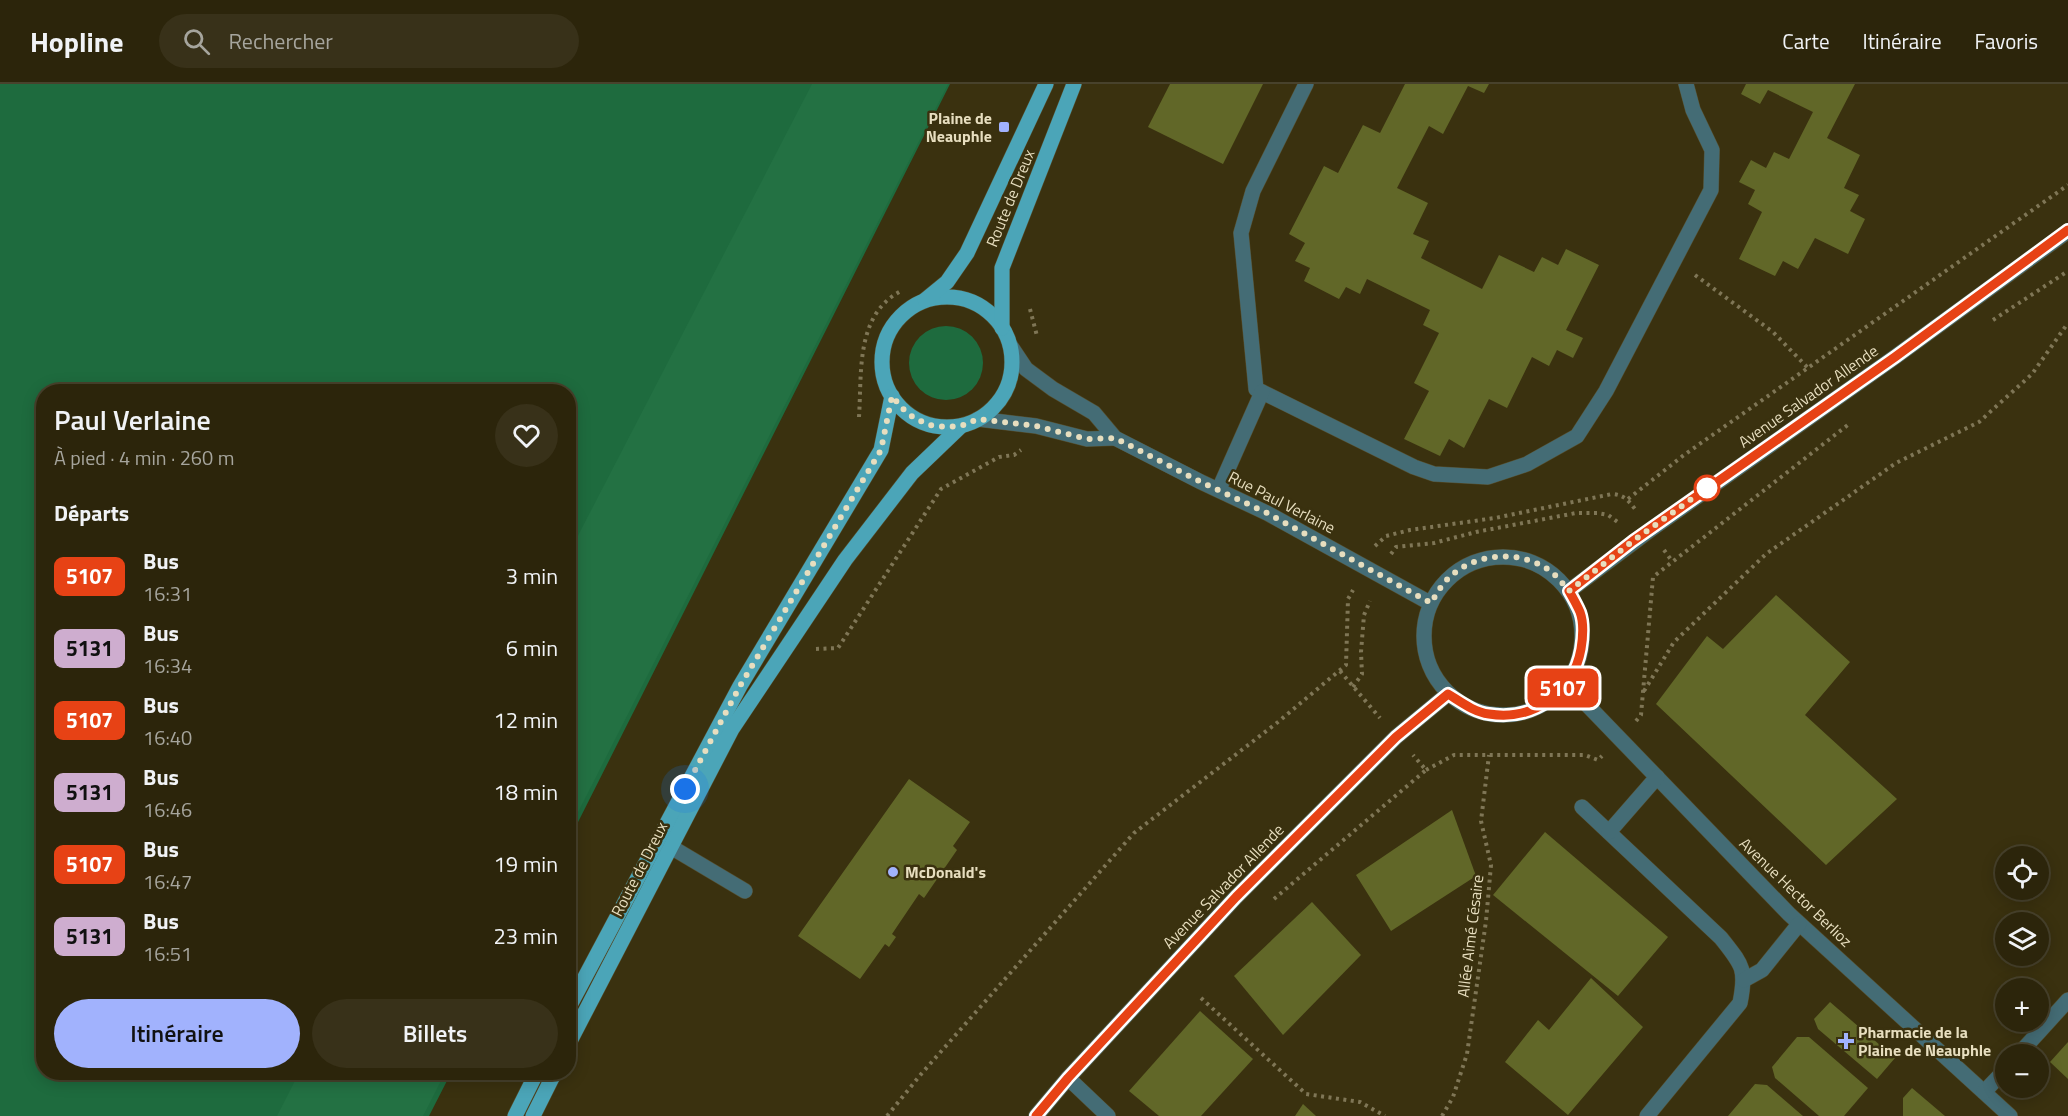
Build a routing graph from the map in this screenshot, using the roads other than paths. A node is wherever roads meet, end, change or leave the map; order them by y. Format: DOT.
graph roads {
  1 [pos="1046,84"];
  2 [pos="1074,84"];
  3 [pos="1306,84"];
  4 [pos="1686,84"];
  5 [pos="2068,231"];
  6 [pos="922,302"];
  7 [pos="1002,328"];
  8 [pos="1010,345"];
  9 [pos="1262,392"];
  10 [pos="892,396"];
  11 [pos="978,419"];
  12 [pos="961,426"];
  13 [pos="1115,438"];
  14 [pos="1219,489"];
  15 [pos="1569,591"];
  16 [pos="1431,603"];
  17 [pos="1567,684"];
  18 [pos="1448,694"];
  19 [pos="1657,777"];
  20 [pos="1582,807"];
  21 [pos="1609,832"];
  22 [pos="671,847"];
  23 [pos="745,891"];
  24 [pos="1799,924"];
  25 [pos="1744,980"];
  26 [pos="576,994"];
  27 [pos="2068,1000"];
  28 [pos="576,1030"];
  29 [pos="2028,1044"];
  30 [pos="1068,1078"];
  31 [pos="533,1080"];
  32 [pos="551,1080"];
  33 [pos="1995,1080"];
  34 [pos="1984,1092"];
  35 [pos="515,1116"];
  36 [pos="533,1116"];
  37 [pos="1036,1116"];
  38 [pos="1108,1116"];
  39 [pos="1647,1116"];
  40 [pos="2010,1116"];
  1 -- 6 [label="main road, Route de Dreux"];
  2 -- 7 [label="main road, Route de Dreux"];
  3 -- 9 [label="street"];
  4 -- 9 [label="street"];
  5 -- 15 [label="street, Avenue Salvador Allende"];
  6 -- 7 [label="main road"];
  6 -- 10 [label="main road"];
  7 -- 8 [label="main road"];
  8 -- 11 [label="main road"];
  8 -- 13 [label="street, Rue Paul Verlaine"];
  9 -- 14 [label="street"];
  10 -- 12 [label="main road"];
  10 -- 26 [label="main road, Route de Dreux"];
  11 -- 12 [label="main road"];
  11 -- 13 [label="street, Rue Paul Verlaine"];
  12 -- 22 [label="main road, Route de Dreux"];
  13 -- 14 [label="street, Rue Paul Verlaine"];
  14 -- 16 [label="street, Rue Paul Verlaine"];
  15 -- 16 [label="street"];
  15 -- 17 [label="street"];
  16 -- 18 [label="street"];
  17 -- 18 [label="street"];
  17 -- 19 [label="street, Avenue Hector Berlioz"];
  18 -- 30 [label="street, Avenue Salvador Allende"];
  19 -- 21 [label="street"];
  19 -- 24 [label="street, Avenue Hector Berlioz"];
  20 -- 21 [label="street"];
  21 -- 25 [label="street"];
  22 -- 23 [label="street"];
  22 -- 28 [label="main road, Route de Dreux"];
  24 -- 25 [label="street"];
  24 -- 34 [label="street, Avenue Hector Berlioz"];
  25 -- 39 [label="street"];
  27 -- 29 [label="street"];
  30 -- 37 [label="street, Avenue Salvador Allende"];
  30 -- 38 [label="street"];
  31 -- 35 [label="main road"];
  32 -- 36 [label="main road"];
  33 -- 34 [label="street"];
  34 -- 40 [label="street, Avenue Hector Berlioz"];
}
